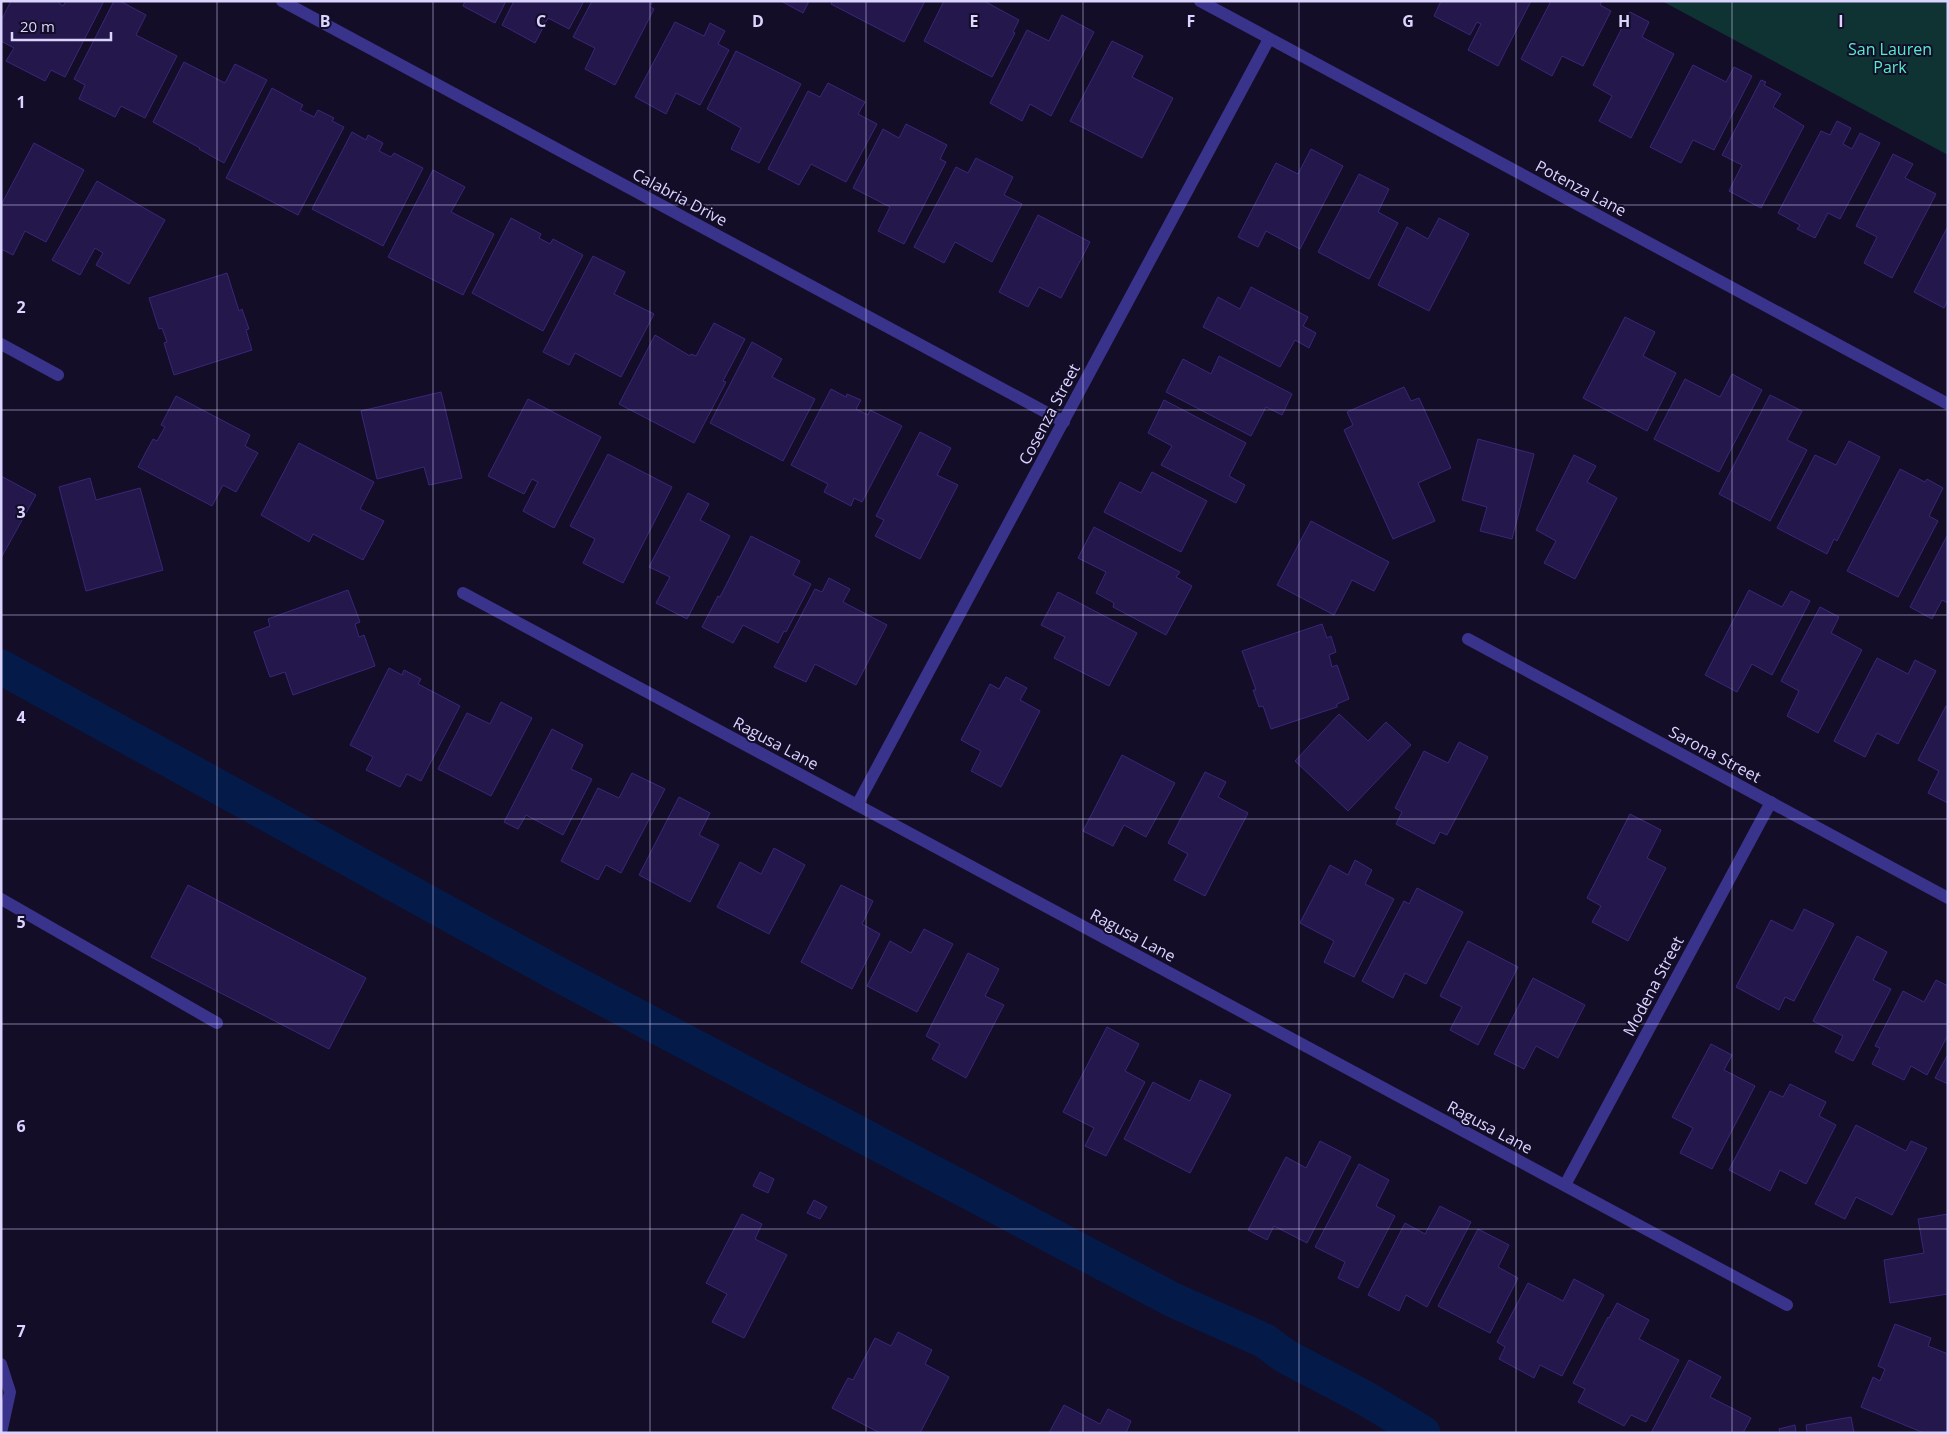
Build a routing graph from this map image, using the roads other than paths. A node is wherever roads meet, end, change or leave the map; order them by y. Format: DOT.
graph roads {
  1 [pos="282,1"];
  2 [pos="1200,1"];
  3 [pos="1269,39"];
  4 [pos="1,344"];
  5 [pos="58,375"];
  6 [pos="1948,404"];
  7 [pos="1064,422"];
  8 [pos="463,593"];
  9 [pos="1468,639"];
  10 [pos="1771,802"];
  11 [pos="857,805"];
  12 [pos="1948,898"];
  13 [pos="1,899"];
  14 [pos="217,1023"];
  15 [pos="1565,1185"];
  16 [pos="1788,1305"];
  17 [pos="1,1364"];
  18 [pos="1,1433"];
  1 -- 7 [label="street, Calabria Drive"];
  2 -- 3 [label="street, Potenza Lane"];
  3 -- 6 [label="street, Potenza Lane"];
  3 -- 7 [label="street, Cosenza Street"];
  4 -- 5 [label="street"];
  7 -- 11 [label="street, Cosenza Street"];
  8 -- 11 [label="street, Ragusa Lane"];
  9 -- 10 [label="street, Sarona Street"];
  10 -- 12 [label="street, Sarona Street"];
  10 -- 15 [label="street, Modena Street"];
  11 -- 15 [label="street, Ragusa Lane"];
  13 -- 14 [label="street"];
  15 -- 16 [label="street, Ragusa Lane"];
  17 -- 18 [label="street"];
}
